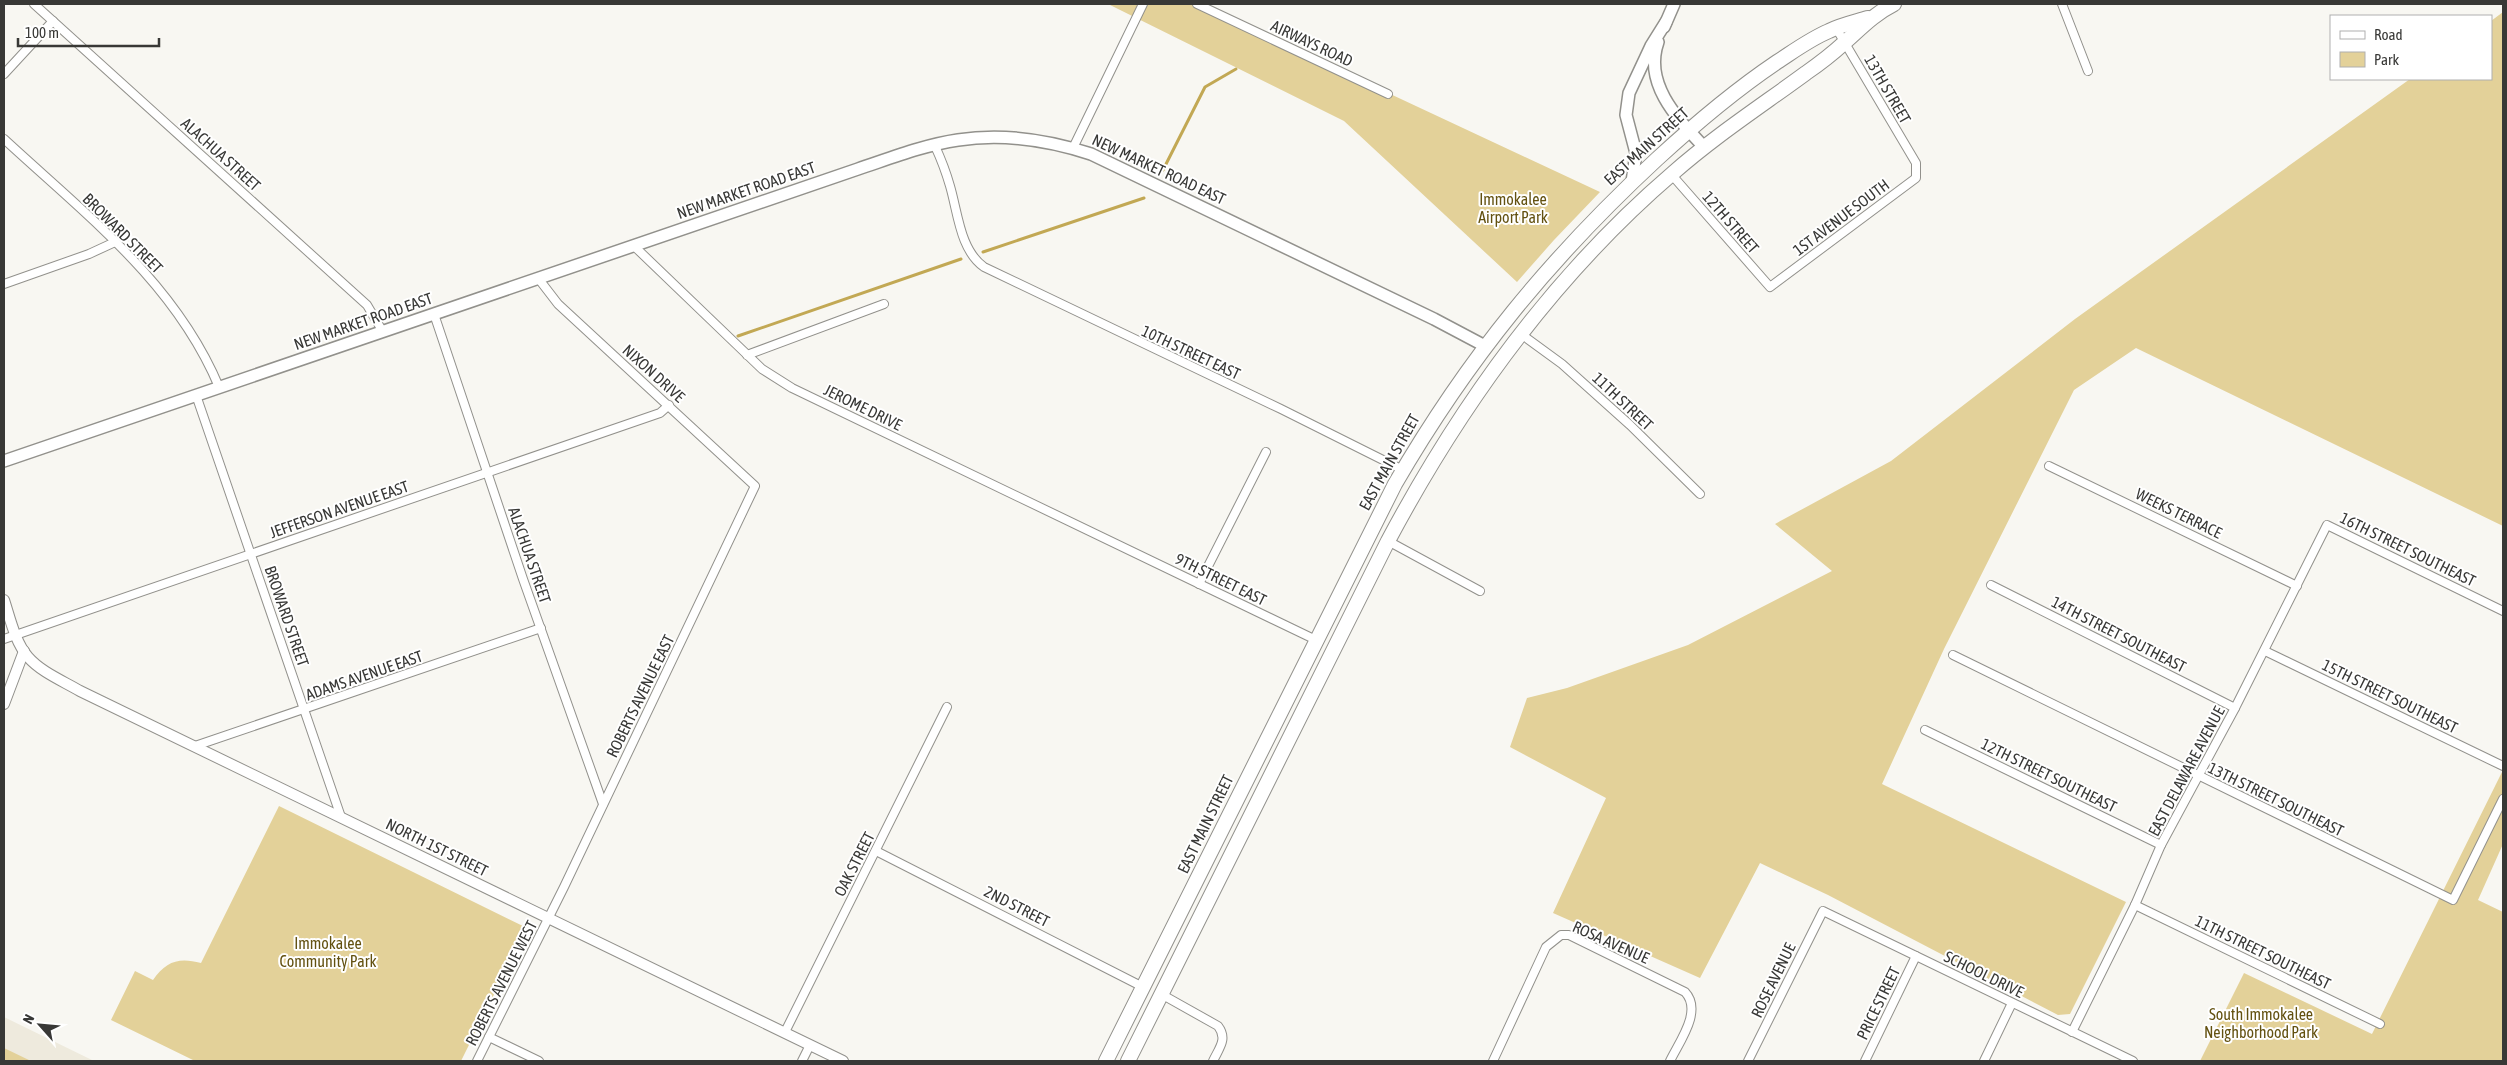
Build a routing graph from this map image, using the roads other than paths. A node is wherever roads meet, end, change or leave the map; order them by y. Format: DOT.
graph roads {
  1 [pos="34,4"];
  2 [pos="1142,4"];
  3 [pos="1197,4"];
  4 [pos="1674,4"];
  5 [pos="1894,4"];
  6 [pos="2062,4"];
  7 [pos="1870,18"];
  8 [pos="53,22"];
  9 [pos="1666,22"];
  10 [pos="1836,28"];
  11 [pos="1845,43"];
  12 [pos="2088,72"];
  13 [pos="4,74"];
  14 [pos="1388,94"];
  15 [pos="1688,130"];
  16 [pos="4,139"];
  17 [pos="935,146"];
  18 [pos="1704,147"];
  19 [pos="1073,148"];
  20 [pos="1916,163"];
  21 [pos="1672,174"];
  22 [pos="1632,182"];
  23 [pos="116,242"];
  24 [pos="634,246"];
  25 [pos="538,278"];
  26 [pos="4,284"];
  27 [pos="1770,287"];
  28 [pos="884,304"];
  29 [pos="434,314"];
  30 [pos="383,332"];
  31 [pos="1521,334"];
  32 [pos="1485,346"];
  33 [pos="748,355"];
  34 [pos="1502,359"];
  35 [pos="219,387"];
  36 [pos="196,395"];
  37 [pos="669,405"];
  38 [pos="1266,452"];
  39 [pos="4,461"];
  40 [pos="2049,466"];
  41 [pos="1403,470"];
  42 [pos="487,473"];
  43 [pos="755,486"];
  44 [pos="1700,494"];
  45 [pos="2327,525"];
  46 [pos="1388,541"];
  47 [pos="1114,543"];
  48 [pos="251,554"];
  49 [pos="1199,584"];
  50 [pos="1991,585"];
  51 [pos="2297,586"];
  52 [pos="1480,591"];
  53 [pos="4,600"];
  54 [pos="2503,611"];
  55 [pos="541,628"];
  56 [pos="17,636"];
  57 [pos="4,639"];
  58 [pos="1316,640"];
  59 [pos="1333,650"];
  60 [pos="24,651"];
  61 [pos="2265,651"];
  62 [pos="1953,655"];
  63 [pos="4,704"];
  64 [pos="946,707"];
  65 [pos="2235,708"];
  66 [pos="304,710"];
  67 [pos="1925,730"];
  68 [pos="195,746"];
  69 [pos="2503,766"];
  70 [pos="2199,777"];
  71 [pos="2503,799"];
  72 [pos="603,804"];
  73 [pos="341,817"];
  74 [pos="2161,845"];
  75 [pos="876,851"];
  76 [pos="2135,905"];
  77 [pos="1823,911"];
  78 [pos="549,917"];
  79 [pos="1916,956"];
  80 [pos="1143,986"];
  81 [pos="1161,994"];
  82 [pos="2012,1003"];
  83 [pos="2380,1024"];
  84 [pos="785,1032"];
  85 [pos="2072,1032"];
  86 [pos="489,1037"];
  87 [pos="810,1045"];
  88 [pos="477,1061"];
  89 [pos="539,1061"];
  90 [pos="802,1061"];
  91 [pos="843,1061"];
  92 [pos="1106,1061"];
  93 [pos="1128,1061"];
  94 [pos="1213,1061"];
  95 [pos="1493,1061"];
  96 [pos="1670,1061"];
  97 [pos="1748,1061"];
  98 [pos="1865,1061"];
  99 [pos="1984,1061"];
  100 [pos="2132,1061"];
  1 -- 8 [label="street, ALACHUA STREET"];
  2 -- 19 [label="street"];
  3 -- 14 [label="street, AIRWAYS ROAD"];
  4 -- 9 [label="main road"];
  5 -- 7 [label="highway, EAST MAIN STREET"];
  6 -- 12 [label="street"];
  7 -- 10 [label="highway, EAST MAIN STREET"];
  7 -- 11 [label="highway, EAST MAIN STREET"];
  8 -- 13 [label="street"];
  8 -- 30 [label="street, ALACHUA STREET"];
  9 -- 15 [label="main road"];
  9 -- 22 [label="main road"];
  10 -- 11 [label="street, 13TH STREET"];
  10 -- 15 [label="highway, EAST MAIN STREET"];
  11 -- 18 [label="highway, EAST MAIN STREET"];
  11 -- 20 [label="street, 13TH STREET"];
  15 -- 18 [label="main road"];
  15 -- 22 [label="highway, EAST MAIN STREET"];
  16 -- 23 [label="street, BROWARD STREET"];
  17 -- 19 [label="main road, NEW MARKET ROAD EAST"];
  17 -- 24 [label="main road, NEW MARKET ROAD EAST"];
  17 -- 41 [label="street, 10TH STREET EAST"];
  18 -- 21 [label="highway, EAST MAIN STREET"];
  19 -- 32 [label="main road, NEW MARKET ROAD EAST"];
  20 -- 27 [label="street, 1ST AVENUE SOUTH"];
  21 -- 27 [label="street, 12TH STREET"];
  21 -- 31 [label="highway, EAST MAIN STREET"];
  22 -- 32 [label="highway, EAST MAIN STREET"];
  23 -- 26 [label="street"];
  23 -- 35 [label="street, BROWARD STREET"];
  24 -- 25 [label="main road, NEW MARKET ROAD EAST"];
  24 -- 33 [label="street, JEROME DRIVE"];
  25 -- 29 [label="main road, NEW MARKET ROAD EAST"];
  25 -- 37 [label="street, NIXON DRIVE"];
  28 -- 33 [label="street"];
  29 -- 30 [label="main road, NEW MARKET ROAD EAST"];
  29 -- 42 [label="street, ALACHUA STREET"];
  30 -- 35 [label="main road, NEW MARKET ROAD EAST"];
  31 -- 34 [label="highway, EAST MAIN STREET"];
  31 -- 44 [label="street, 11TH STREET"];
  32 -- 34 [label="highway"];
  32 -- 41 [label="highway, EAST MAIN STREET"];
  33 -- 47 [label="street, JEROME DRIVE"];
  34 -- 46 [label="highway, EAST MAIN STREET"];
  35 -- 36 [label="main road, NEW MARKET ROAD EAST"];
  36 -- 39 [label="main road, NEW MARKET ROAD EAST"];
  36 -- 48 [label="street, BROWARD STREET"];
  37 -- 42 [label="street, JEFFERSON AVENUE EAST"];
  37 -- 43 [label="street, NIXON DRIVE"];
  38 -- 49 [label="street"];
  40 -- 51 [label="street, WEEKS TERRACE"];
  41 -- 58 [label="highway, EAST MAIN STREET"];
  42 -- 48 [label="street, JEFFERSON AVENUE EAST"];
  42 -- 55 [label="street, ALACHUA STREET"];
  43 -- 72 [label="street, ROBERTS AVENUE EAST"];
  45 -- 51 [label="street, EAST DELAWARE AVENUE"];
  45 -- 54 [label="street, 16TH STREET SOUTHEAST"];
  46 -- 52 [label="street"];
  46 -- 59 [label="highway, EAST MAIN STREET"];
  47 -- 49 [label="street, 9TH STREET EAST"];
  48 -- 56 [label="street, JEFFERSON AVENUE EAST"];
  48 -- 66 [label="street, BROWARD STREET"];
  49 -- 58 [label="street, 9TH STREET EAST"];
  50 -- 65 [label="street, 14TH STREET SOUTHEAST"];
  51 -- 61 [label="street, EAST DELAWARE AVENUE"];
  53 -- 56 [label="street"];
  55 -- 66 [label="street, ADAMS AVENUE EAST"];
  55 -- 72 [label="street, ALACHUA STREET"];
  56 -- 57 [label="street, JEFFERSON AVENUE EAST"];
  56 -- 60 [label="street"];
  58 -- 59 [label="highway"];
  58 -- 80 [label="highway, EAST MAIN STREET"];
  59 -- 81 [label="highway, EAST MAIN STREET"];
  60 -- 63 [label="street"];
  60 -- 68 [label="street, NORTH 1ST STREET"];
  61 -- 65 [label="street, EAST DELAWARE AVENUE"];
  61 -- 69 [label="street, 15TH STREET SOUTHEAST"];
  62 -- 70 [label="street, 13TH STREET SOUTHEAST"];
  64 -- 75 [label="street, OAK STREET"];
  65 -- 70 [label="street, EAST DELAWARE AVENUE"];
  66 -- 68 [label="street, ADAMS AVENUE EAST"];
  66 -- 73 [label="street, BROWARD STREET"];
  67 -- 74 [label="street, 12TH STREET SOUTHEAST"];
  68 -- 73 [label="street, NORTH 1ST STREET"];
  70 -- 71 [label="street, 13TH STREET SOUTHEAST"];
  70 -- 74 [label="street, EAST DELAWARE AVENUE"];
  72 -- 78 [label="street, ROBERTS AVENUE EAST"];
  73 -- 78 [label="street, NORTH 1ST STREET"];
  74 -- 76 [label="street, EAST DELAWARE AVENUE"];
  75 -- 80 [label="street, 2ND STREET"];
  75 -- 84 [label="street, OAK STREET"];
  76 -- 83 [label="street, 11TH STREET SOUTHEAST"];
  76 -- 85 [label="street, EAST DELAWARE AVENUE"];
  77 -- 79 [label="street, SCHOOL DRIVE"];
  77 -- 97 [label="street, ROSE AVENUE"];
  78 -- 84 [label="street, NORTH 1ST STREET"];
  78 -- 86 [label="street, ROBERTS AVENUE WEST"];
  79 -- 82 [label="street, SCHOOL DRIVE"];
  79 -- 98 [label="street, PRICE STREET"];
  80 -- 81 [label="highway"];
  80 -- 92 [label="highway, EAST MAIN STREET"];
  81 -- 93 [label="highway, EAST MAIN STREET"];
  81 -- 94 [label="street"];
  82 -- 85 [label="street, SCHOOL DRIVE"];
  82 -- 99 [label="street"];
  84 -- 87 [label="street, NORTH 1ST STREET"];
  85 -- 100 [label="street, SCHOOL DRIVE"];
  86 -- 88 [label="street, ROBERTS AVENUE WEST"];
  86 -- 89 [label="street"];
  87 -- 90 [label="street"];
  87 -- 91 [label="street, NORTH 1ST STREET"];
  95 -- 96 [label="street, ROSA AVENUE"];
}
